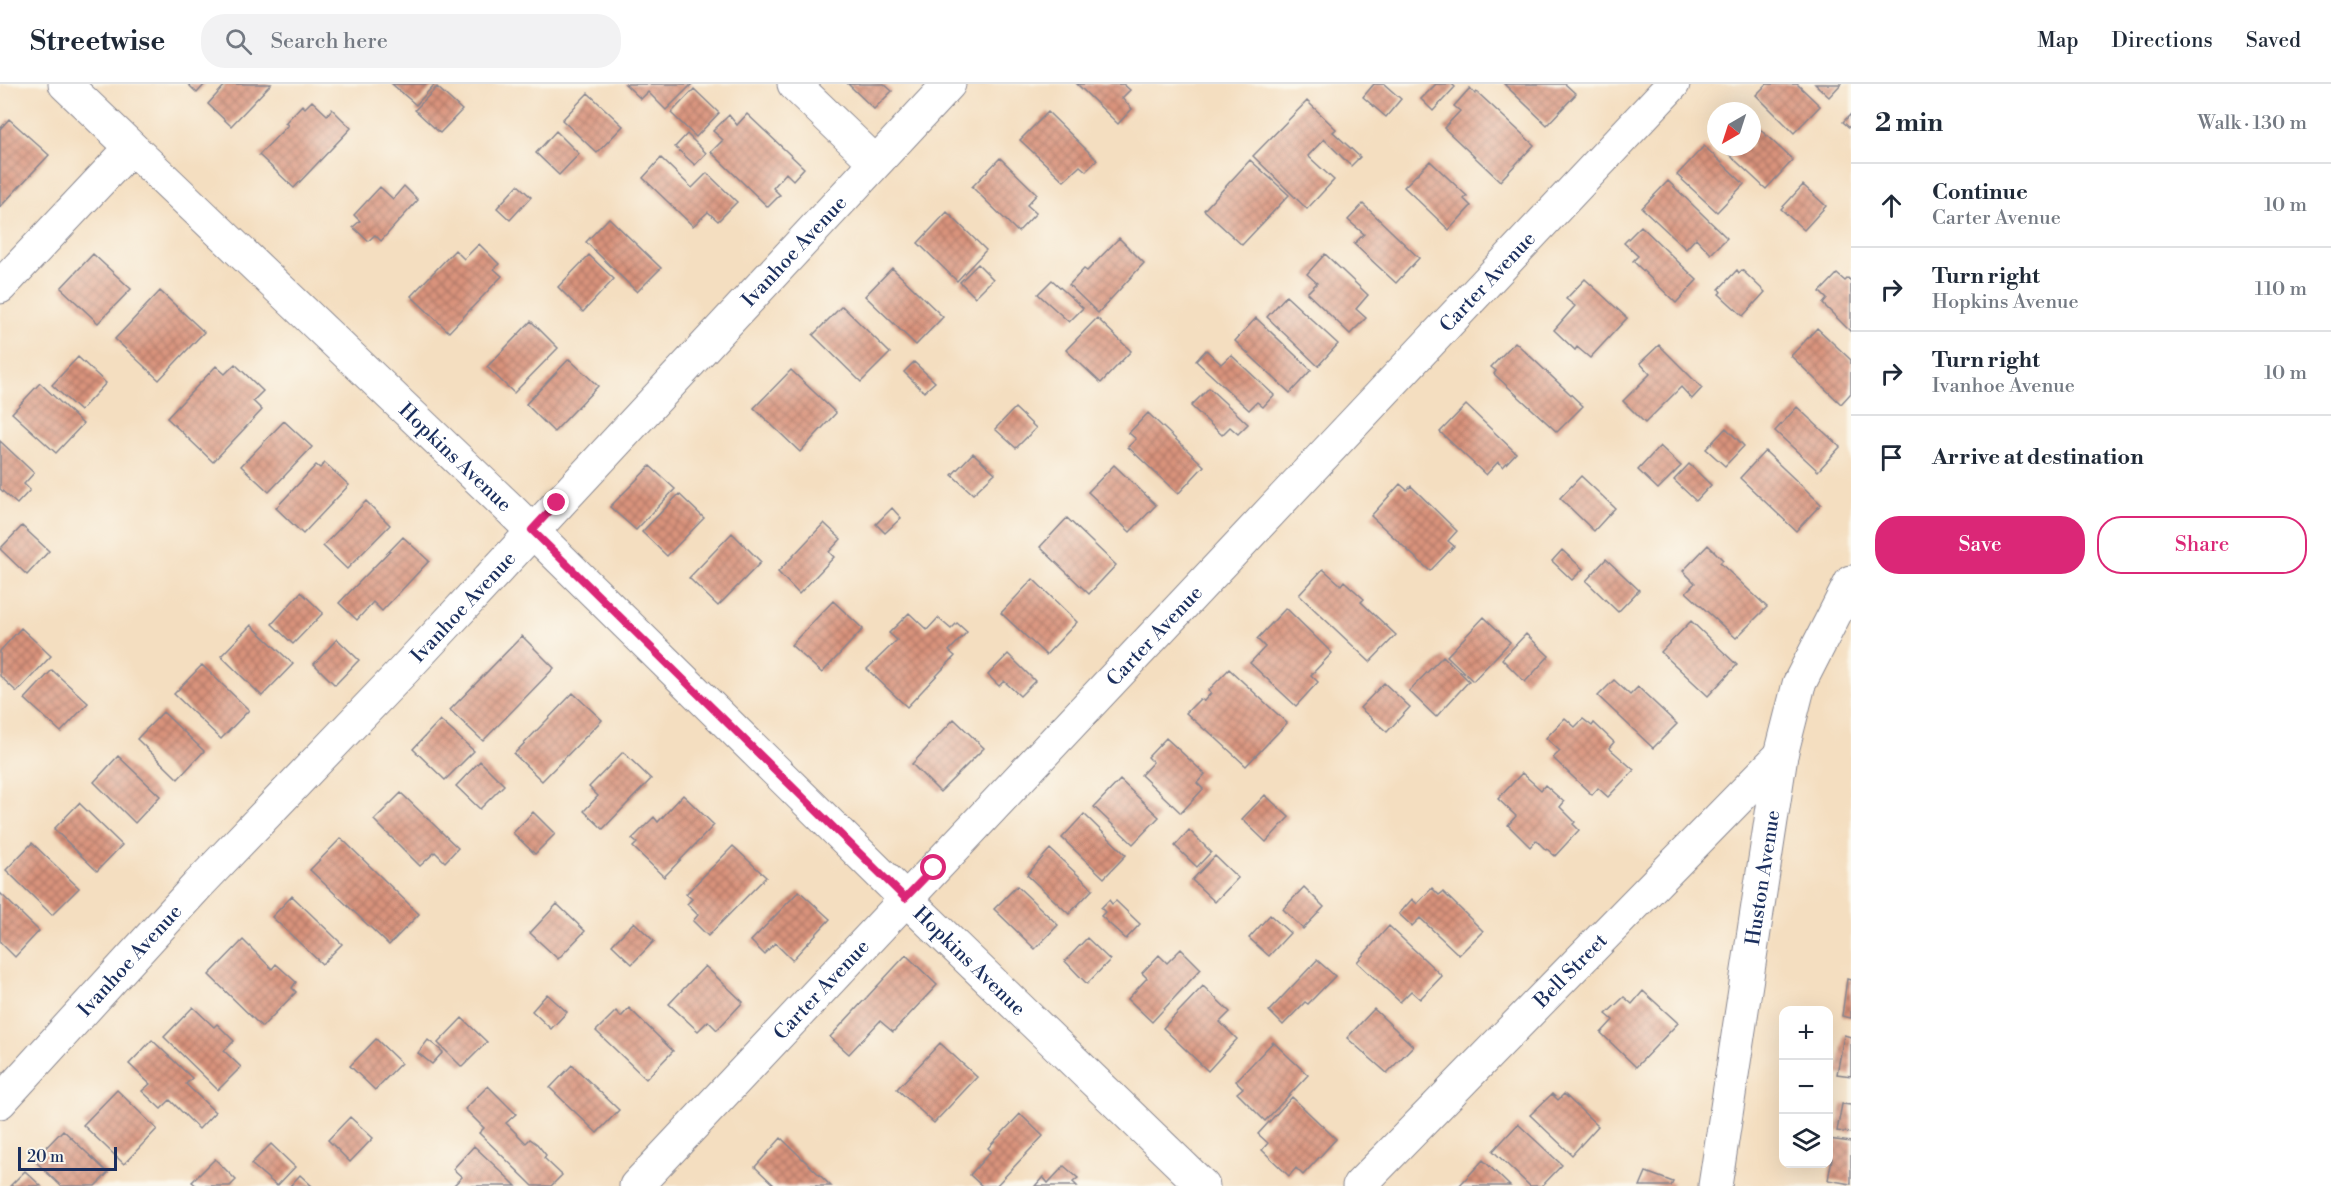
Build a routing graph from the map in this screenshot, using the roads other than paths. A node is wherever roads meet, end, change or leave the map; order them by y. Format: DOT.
graph roads {
  1 [pos="64,84"];
  2 [pos="794,84"];
  3 [pos="949,84"];
  4 [pos="1673,84"];
  5 [pos="131,148"];
  6 [pos="875,162"];
  7 [pos="0,287"];
  8 [pos="532,530"];
  9 [pos="1851,582"];
  10 [pos="1781,754"];
  11 [pos="905,898"];
  12 [pos="0,1102"];
  13 [pos="636,1186"];
  14 [pos="1203,1186"];
  15 [pos="1359,1186"];
  16 [pos="1715,1186"];
  1 -- 5 [label="street, Hopkins Avenue"];
  2 -- 6 [label="street"];
  3 -- 6 [label="street, Ivanhoe Avenue"];
  4 -- 11 [label="street, Carter Avenue"];
  5 -- 7 [label="street"];
  5 -- 8 [label="street, Hopkins Avenue"];
  6 -- 8 [label="street, Ivanhoe Avenue"];
  8 -- 11 [label="street, Hopkins Avenue"];
  8 -- 12 [label="street, Ivanhoe Avenue"];
  9 -- 10 [label="street, Huston Avenue"];
  10 -- 15 [label="street, Bell Street"];
  10 -- 16 [label="street, Huston Avenue"];
  11 -- 13 [label="street, Carter Avenue"];
  11 -- 14 [label="street, Hopkins Avenue"];
}
